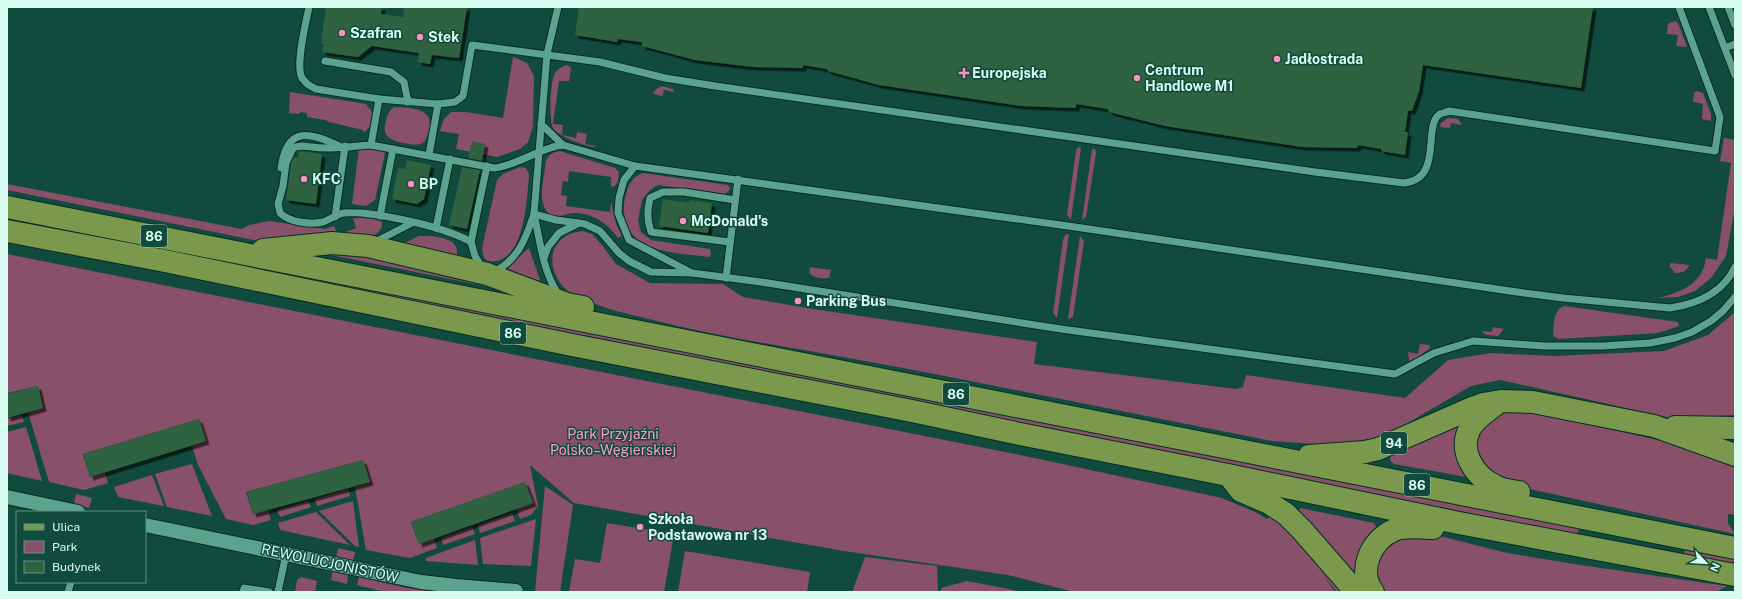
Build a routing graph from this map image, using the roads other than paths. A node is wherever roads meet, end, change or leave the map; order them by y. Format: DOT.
graph roads {
  1 [pos="309,7"];
  2 [pos="558,7"];
  3 [pos="1679,7"];
  4 [pos="1709,7"];
  5 [pos="1728,7"];
  6 [pos="1735,25"];
  7 [pos="1735,44"];
  8 [pos="1725,48"];
  9 [pos="547,54"];
  10 [pos="324,61"];
  11 [pos="1735,75"];
  12 [pos="379,99"];
  13 [pos="408,102"];
  14 [pos="438,104"];
  15 [pos="541,124"];
  16 [pos="371,145"];
  17 [pos="563,145"];
  18 [pos="343,146"];
  19 [pos="394,149"];
  20 [pos="539,153"];
  21 [pos="430,155"];
  22 [pos="450,159"];
  23 [pos="487,166"];
  24 [pos="635,166"];
  25 [pos="738,179"];
  26 [pos="735,200"];
  27 [pos="278,201"];
  28 [pos="7,207"];
  29 [pos="534,214"];
  30 [pos="380,216"];
  31 [pos="335,217"];
  32 [pos="412,223"];
  33 [pos="580,224"];
  34 [pos="436,228"];
  35 [pos="7,231"];
  36 [pos="471,242"];
  37 [pos="730,242"];
  38 [pos="368,246"];
  39 [pos="232,251"];
  40 [pos="544,258"];
  41 [pos="1735,267"];
  42 [pos="692,273"];
  43 [pos="487,274"];
  44 [pos="726,278"];
  45 [pos="1735,297"];
  46 [pos="567,304"];
  47 [pos="675,338"];
  48 [pos="1501,401"];
  49 [pos="1654,426"];
  50 [pos="1735,428"];
  51 [pos="1735,455"];
  52 [pos="1280,458"];
  53 [pos="1228,475"];
  54 [pos="7,497"];
  55 [pos="73,511"];
  56 [pos="1555,512"];
  57 [pos="1459,523"];
  58 [pos="146,526"];
  59 [pos="1735,548"];
  60 [pos="286,554"];
  61 [pos="1735,575"];
  62 [pos="243,592"];
  63 [pos="269,592"];
  64 [pos="278,592"];
  65 [pos="516,592"];
  66 [pos="1356,592"];
  67 [pos="1373,592"];
  1 -- 12 [label="lane"];
  2 -- 9 [label="lane"];
  3 -- 9 [label="lane"];
  4 -- 8 [label="lane"];
  5 -- 6 [label="lane"];
  7 -- 8 [label="lane"];
  8 -- 11 [label="lane"];
  9 -- 14 [label="lane"];
  9 -- 15 [label="lane"];
  10 -- 13 [label="lane"];
  12 -- 13 [label="lane"];
  12 -- 16 [label="lane"];
  13 -- 14 [label="lane"];
  14 -- 21 [label="lane"];
  15 -- 17 [label="lane"];
  15 -- 20 [label="lane"];
  16 -- 18 [label="lane"];
  16 -- 19 [label="lane"];
  17 -- 20 [label="lane"];
  17 -- 24 [label="lane"];
  18 -- 27 [label="lane"];
  18 -- 27 [label="lane"];
  18 -- 31 [label="lane"];
  19 -- 21 [label="lane"];
  19 -- 30 [label="lane"];
  20 -- 23 [label="lane"];
  20 -- 29 [label="lane"];
  21 -- 22 [label="lane"];
  22 -- 23 [label="lane"];
  22 -- 34 [label="lane"];
  23 -- 36 [label="lane"];
  24 -- 25 [label="lane"];
  24 -- 42 [label="lane"];
  25 -- 26 [label="lane"];
  25 -- 41 [label="lane"];
  26 -- 37 [label="lane"];
  26 -- 37 [label="lane"];
  27 -- 31 [label="lane"];
  28 -- 39 [label="main road, 86"];
  29 -- 33 [label="lane"];
  29 -- 40 [label="lane"];
  29 -- 43 [label="lane"];
  30 -- 31 [label="lane"];
  30 -- 32 [label="lane"];
  32 -- 34 [label="lane"];
  32 -- 38 [label="lane"];
  33 -- 40 [label="lane"];
  33 -- 42 [label="lane"];
  34 -- 36 [label="lane"];
  35 -- 53 [label="main road, 86"];
  36 -- 43 [label="lane"];
  37 -- 44 [label="lane"];
  38 -- 39 [label="main road"];
  38 -- 43 [label="main road"];
  39 -- 47 [label="main road, 86"];
  40 -- 46 [label="lane"];
  42 -- 44 [label="lane"];
  43 -- 46 [label="main road"];
  44 -- 45 [label="lane"];
  46 -- 47 [label="main road"];
  47 -- 52 [label="main road, 86"];
  48 -- 49 [label="main road, 94"];
  48 -- 52 [label="main road, 94"];
  48 -- 56 [label="main road"];
  49 -- 50 [label="main road"];
  49 -- 51 [label="main road, 94"];
  52 -- 56 [label="main road, 86"];
  53 -- 57 [label="main road, 86"];
  53 -- 66 [label="main road"];
  54 -- 55 [label="street"];
  56 -- 59 [label="main road, 86"];
  57 -- 61 [label="main road, 86"];
  57 -- 67 [label="main road"];
  58 -- 60 [label="street, REWOLUCJONISTÓW"];
  60 -- 64 [label="lane"];
  60 -- 65 [label="street, REWOLUCJONISTÓW"];
  62 -- 63 [label="lane"];
}
